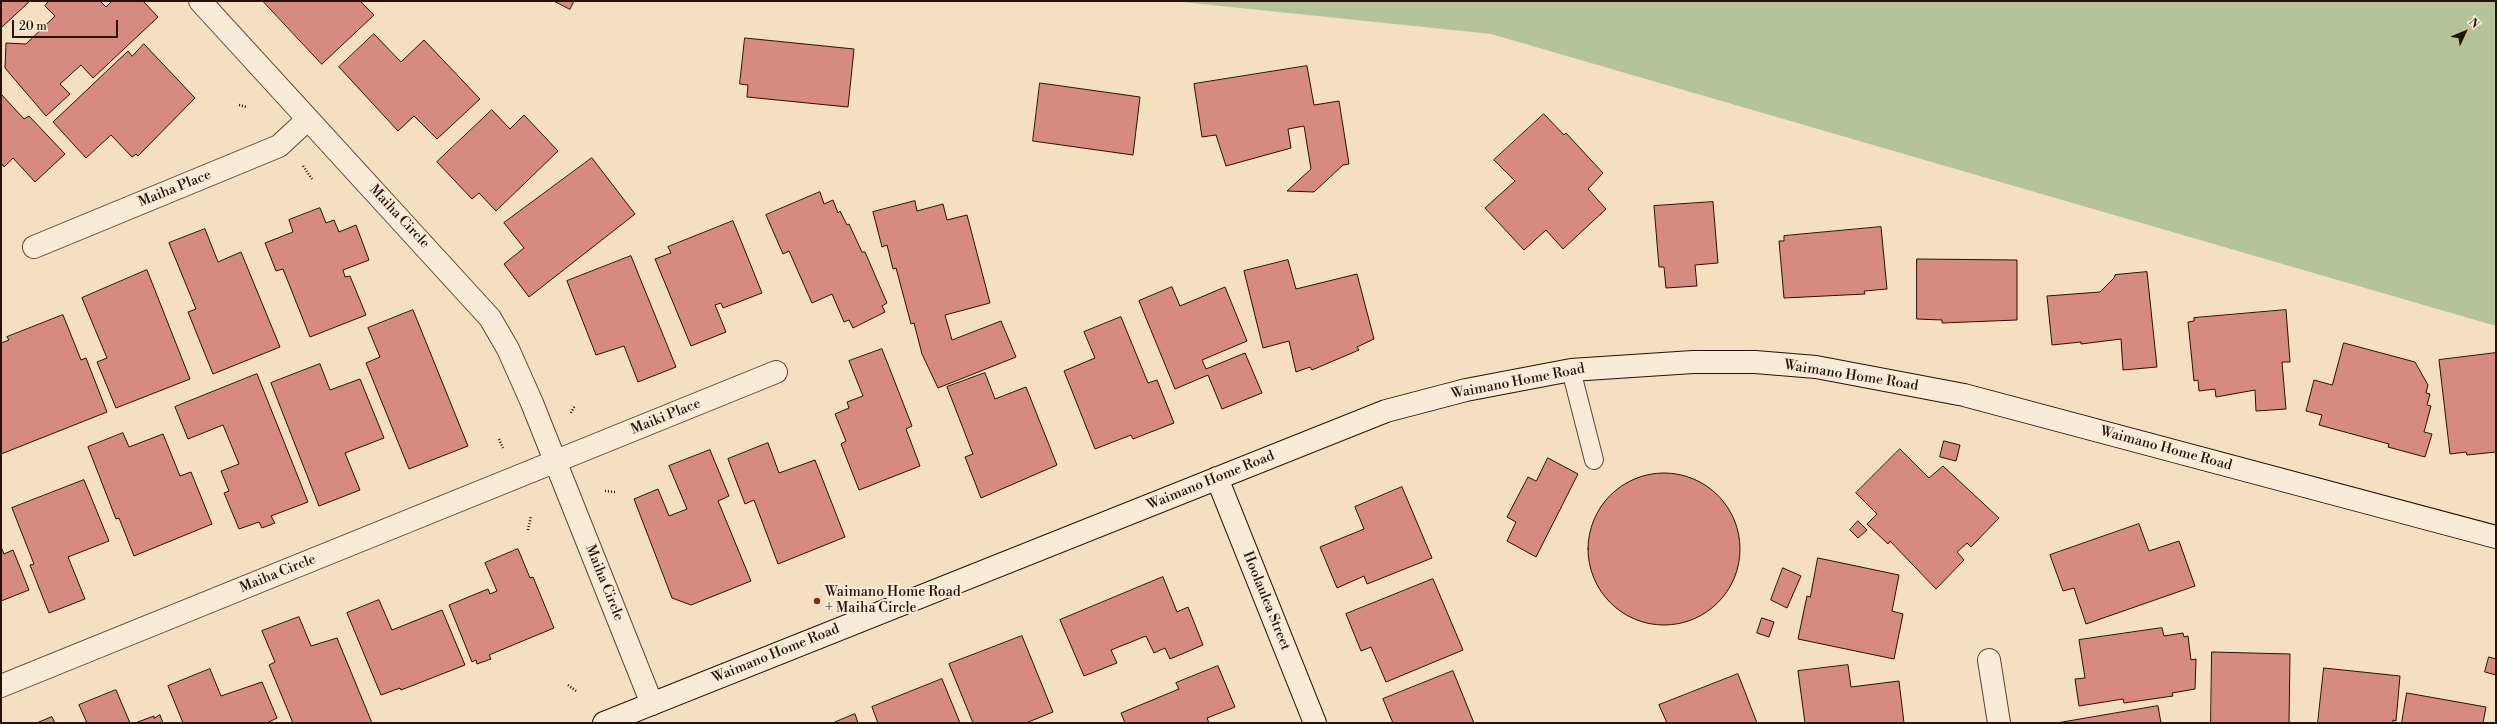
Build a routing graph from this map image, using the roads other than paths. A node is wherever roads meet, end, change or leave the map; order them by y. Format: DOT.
graph roads {
  1 [pos="200,1"];
  2 [pos="308,119"];
  3 [pos="34,247"];
  4 [pos="1571,370"];
  5 [pos="776,372"];
  6 [pos="1594,460"];
  7 [pos="556,462"];
  8 [pos="1217,478"];
  9 [pos="2496,537"];
  10 [pos="1989,660"];
  11 [pos="1,686"];
  12 [pos="652,704"];
  13 [pos="604,723"];
  14 [pos="1315,723"];
  15 [pos="1999,723"];
  1 -- 2 [label="street, Maiha Circle"];
  2 -- 3 [label="street, Maiha Place"];
  2 -- 7 [label="street, Maiha Circle"];
  4 -- 6 [label="lane"];
  4 -- 8 [label="street, Waimano Home Road"];
  4 -- 9 [label="street, Waimano Home Road"];
  5 -- 7 [label="street, Maiki Place"];
  7 -- 11 [label="street, Maiha Circle"];
  7 -- 12 [label="street, Maiha Circle"];
  8 -- 12 [label="street, Waimano Home Road"];
  8 -- 14 [label="street, Hoolaulea Street"];
  10 -- 15 [label="street"];
  12 -- 13 [label="street, Waimano Home Road"];
}
